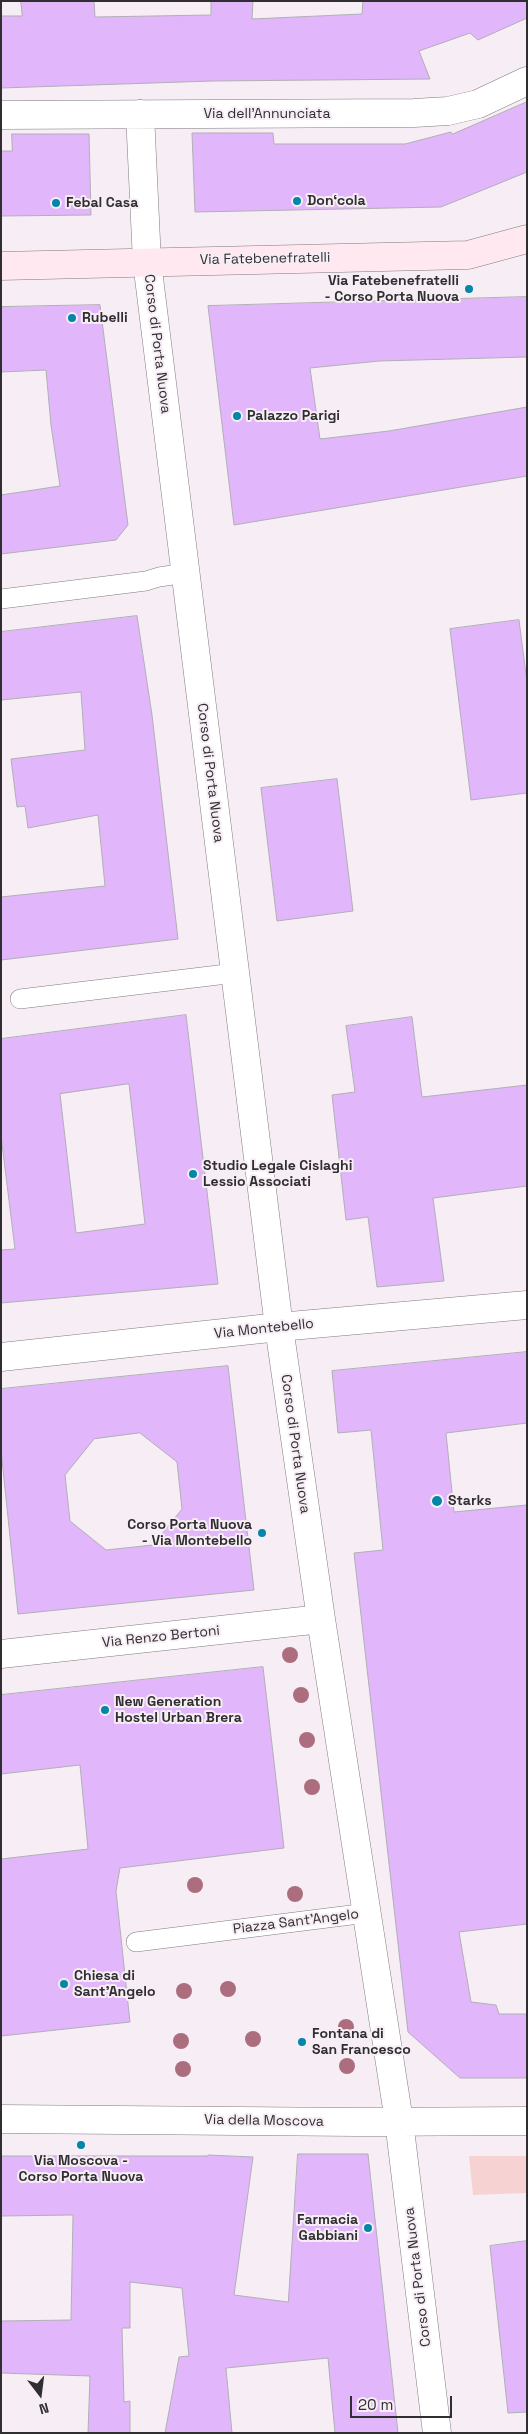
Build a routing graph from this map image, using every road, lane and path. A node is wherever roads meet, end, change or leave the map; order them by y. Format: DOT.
graph roads {
  1 [pos="527,81"];
  2 [pos="140,114"];
  3 [pos="1,116"];
  4 [pos="527,239"];
  5 [pos="147,262"];
  6 [pos="1,266"];
  7 [pos="186,573"];
  8 [pos="1,598"];
  9 [pos="235,973"];
  10 [pos="20,999"];
  11 [pos="527,1305"];
  12 [pos="278,1327"];
  13 [pos="1,1357"];
  14 [pos="320,1620"];
  15 [pos="1,1654"];
  16 [pos="367,1913"];
  17 [pos="136,1942"];
  18 [pos="1,2119"];
  19 [pos="398,2120"];
  20 [pos="527,2121"];
  21 [pos="437,2433"];
  1 -- 2 [label="street, Via dell'Annunciata"];
  2 -- 3 [label="street, Via dell'Annunciata"];
  2 -- 5 [label="street, Corso di Porta Nuova"];
  4 -- 5 [label="street, Via Fatebenefratelli"];
  5 -- 6 [label="street, Via Fatebenefratelli"];
  5 -- 7 [label="street, Corso di Porta Nuova"];
  7 -- 8 [label="lane"];
  7 -- 9 [label="street, Corso di Porta Nuova"];
  9 -- 10 [label="lane"];
  9 -- 12 [label="street, Corso di Porta Nuova"];
  11 -- 12 [label="street, Via Montebello"];
  12 -- 13 [label="street, Via Montebello"];
  12 -- 14 [label="street, Corso di Porta Nuova"];
  14 -- 15 [label="street, Via Renzo Bertoni"];
  14 -- 16 [label="street, Corso di Porta Nuova"];
  16 -- 17 [label="lane, Piazza Sant'Angelo"];
  16 -- 19 [label="street, Piazza Sant'Angelo"];
  18 -- 19 [label="street, Via della Moscova"];
  19 -- 20 [label="street, Via della Moscova"];
  19 -- 21 [label="street, Corso di Porta Nuova"];
}
